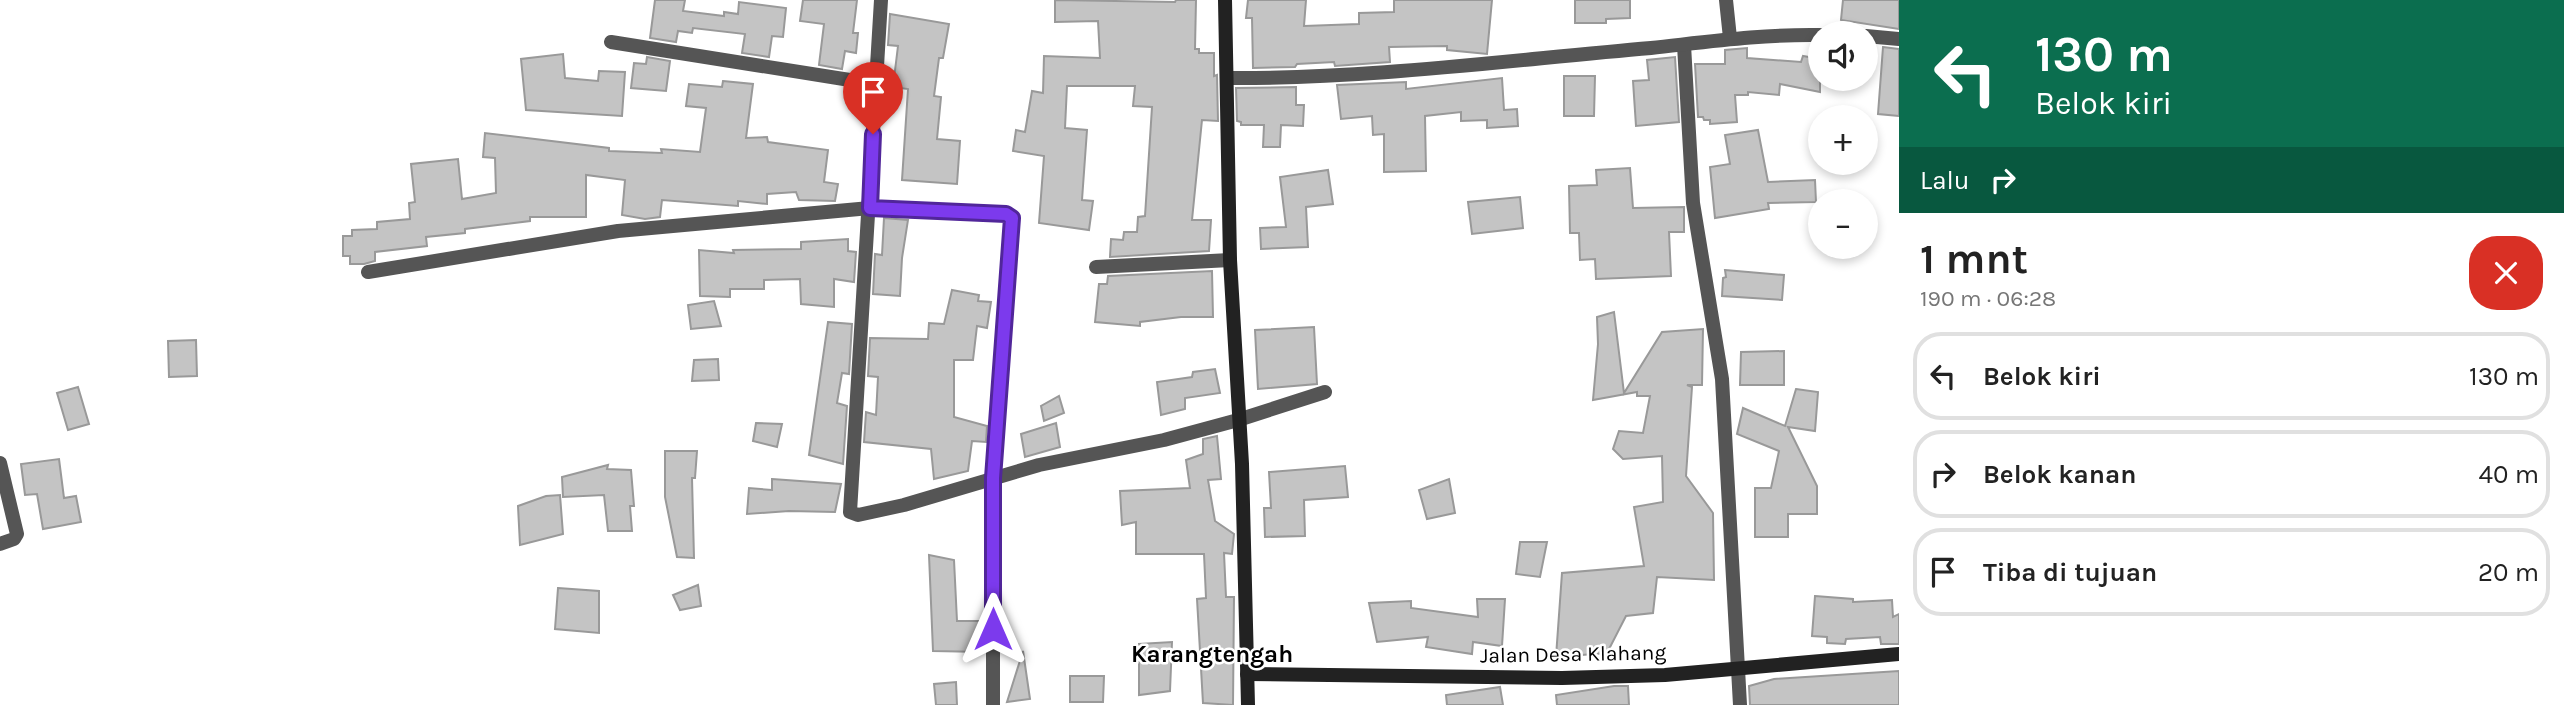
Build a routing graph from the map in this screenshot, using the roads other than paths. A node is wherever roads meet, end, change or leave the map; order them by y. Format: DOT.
graph roads {
  1 [pos="881,0"];
  2 [pos="1225,0"];
  3 [pos="1726,0"];
  4 [pos="1808,35"];
  5 [pos="1878,37"];
  6 [pos="1730,38"];
  7 [pos="1899,39"];
  8 [pos="611,42"];
  9 [pos="1684,44"];
  10 [pos="1228,78"];
  11 [pos="875,84"];
  12 [pos="870,208"];
  13 [pos="1230,260"];
  14 [pos="1096,267"];
  15 [pos="368,272"];
  16 [pos="1325,392"];
  17 [pos="1238,420"];
  18 [pos="0,463"];
  19 [pos="993,478"];
  20 [pos="0,544"];
  21 [pos="1899,654"];
  22 [pos="1739,667"];
  23 [pos="1247,674"];
  24 [pos="993,705"];
  25 [pos="1248,705"];
  26 [pos="1740,705"];
  1 -- 11 [label="street"];
  2 -- 10 [label="street"];
  3 -- 6 [label="street"];
  4 -- 6 [label="street"];
  5 -- 7 [label="street"];
  6 -- 9 [label="street"];
  8 -- 11 [label="street"];
  9 -- 10 [label="street"];
  9 -- 22 [label="street"];
  10 -- 13 [label="street"];
  11 -- 12 [label="street"];
  12 -- 15 [label="street"];
  12 -- 19 [label="street"];
  12 -- 19 [label="street"];
  13 -- 14 [label="street"];
  13 -- 17 [label="street"];
  16 -- 17 [label="street"];
  17 -- 19 [label="street"];
  17 -- 23 [label="street"];
  18 -- 20 [label="street"];
  19 -- 24 [label="street"];
  21 -- 22 [label="street, Jalan Desa Klahang"];
  22 -- 23 [label="street, Jalan Desa Klahang"];
  22 -- 26 [label="street"];
  23 -- 25 [label="street"];
}
